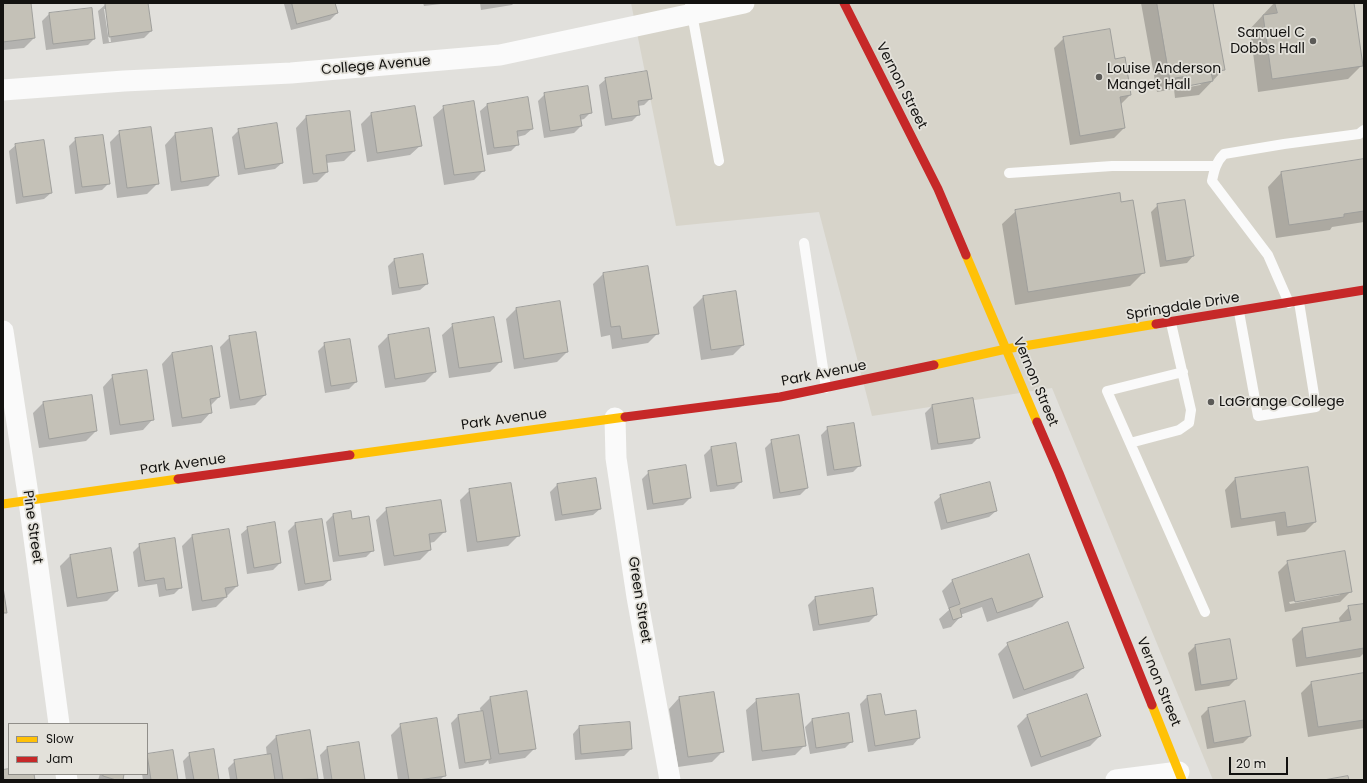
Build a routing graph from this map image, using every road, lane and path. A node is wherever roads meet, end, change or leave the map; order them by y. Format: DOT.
graph roads {
  1 [pos="744,3"];
  2 [pos="844,3"];
  3 [pos="691,9"];
  4 [pos="3,90"];
  5 [pos="1364,130"];
  6 [pos="719,161"];
  7 [pos="1216,166"];
  8 [pos="1009,174"];
  9 [pos="804,243"];
  10 [pos="1364,290"];
  11 [pos="1294,303"];
  12 [pos="1239,312"];
  13 [pos="1171,323"];
  14 [pos="3,331"];
  15 [pos="1006,349"];
  16 [pos="1183,372"];
  17 [pos="826,388"];
  18 [pos="615,418"];
  19 [pos="1130,443"];
  20 [pos="29,501"];
  21 [pos="3,504"];
  22 [pos="1205,612"];
  23 [pos="59,723"];
  24 [pos="1180,776"];
  25 [pos="670,780"];
  26 [pos="1116,780"];
  1 -- 3 [label="street, College Avenue"];
  2 -- 15 [label="street, Vernon Street"];
  3 -- 4 [label="street, College Avenue"];
  3 -- 6 [label="lane"];
  5 -- 7 [label="lane"];
  7 -- 8 [label="lane"];
  7 -- 11 [label="lane"];
  9 -- 17 [label="lane"];
  10 -- 11 [label="street, Springdale Drive"];
  11 -- 12 [label="street, Springdale Drive"];
  11 -- 12 [label="lane"];
  12 -- 13 [label="street, Springdale Drive"];
  13 -- 15 [label="street, Springdale Drive"];
  13 -- 16 [label="lane"];
  14 -- 20 [label="street, Pine Street"];
  15 -- 17 [label="street, Park Avenue"];
  15 -- 24 [label="street, Vernon Street"];
  16 -- 19 [label="lane"];
  16 -- 19 [label="lane"];
  17 -- 18 [label="street, Park Avenue"];
  18 -- 20 [label="street, Park Avenue"];
  18 -- 25 [label="street, Green Street"];
  19 -- 22 [label="lane"];
  20 -- 21 [label="street, Park Avenue"];
  20 -- 23 [label="street, Pine Street"];
  24 -- 26 [label="street"];
}
